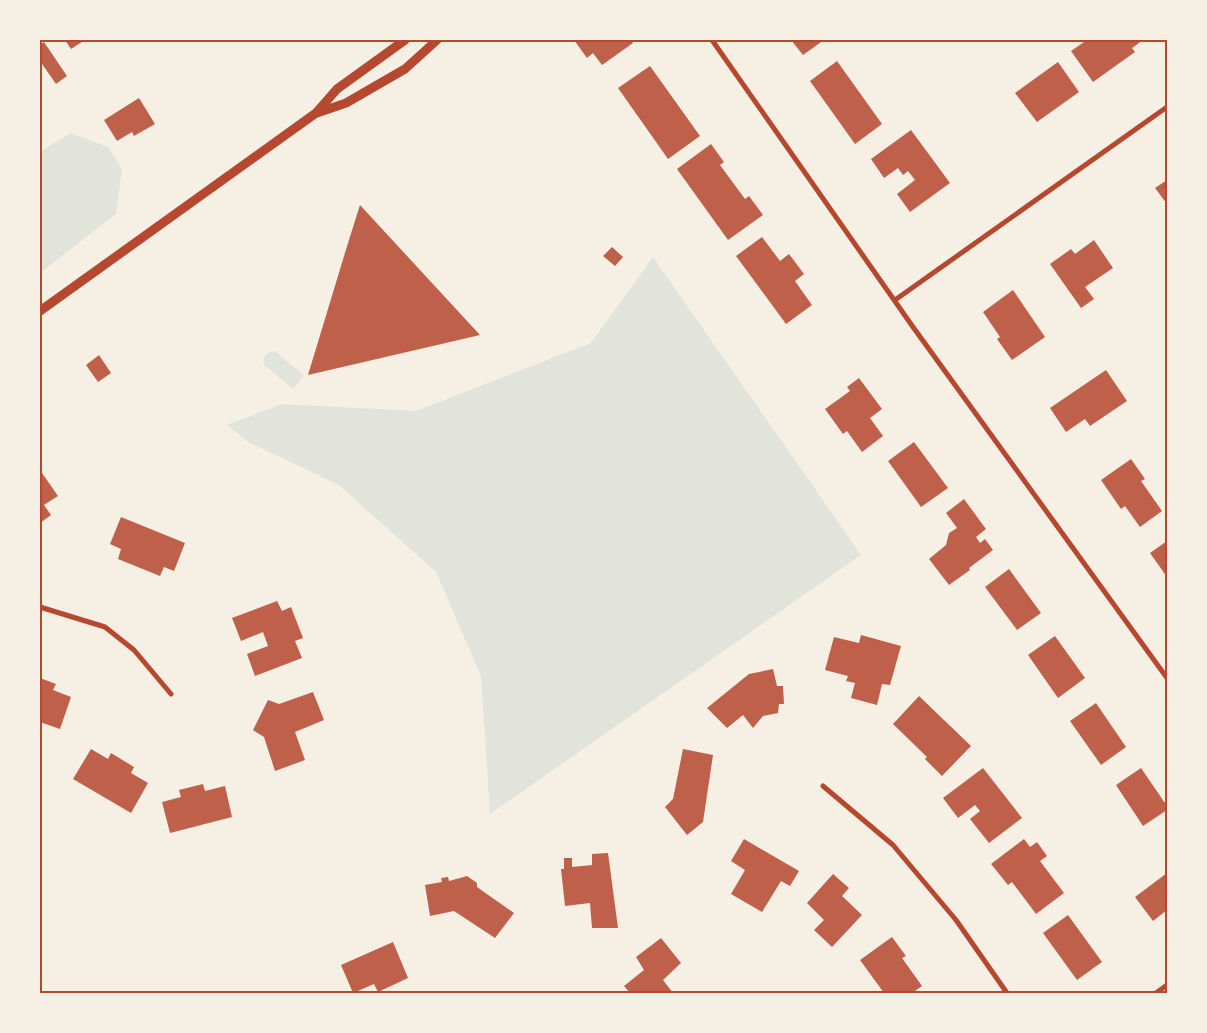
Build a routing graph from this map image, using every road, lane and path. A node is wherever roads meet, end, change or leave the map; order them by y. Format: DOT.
graph roads {
  1 [pos="405,40"];
  2 [pos="437,40"];
  3 [pos="712,40"];
  4 [pos="1167,107"];
  5 [pos="316,113"];
  6 [pos="895,300"];
  7 [pos="40,312"];
  8 [pos="40,607"];
  9 [pos="1167,678"];
  10 [pos="171,694"];
  11 [pos="823,786"];
  12 [pos="1167,985"];
  13 [pos="1007,993"];
  14 [pos="1156,993"];
  1 -- 5 [label="street"];
  2 -- 5 [label="street"];
  3 -- 6 [label="street"];
  4 -- 6 [label="street"];
  5 -- 7 [label="street"];
  6 -- 9 [label="street"];
  8 -- 10 [label="street"];
  11 -- 13 [label="street"];
  12 -- 14 [label="street"];
}
